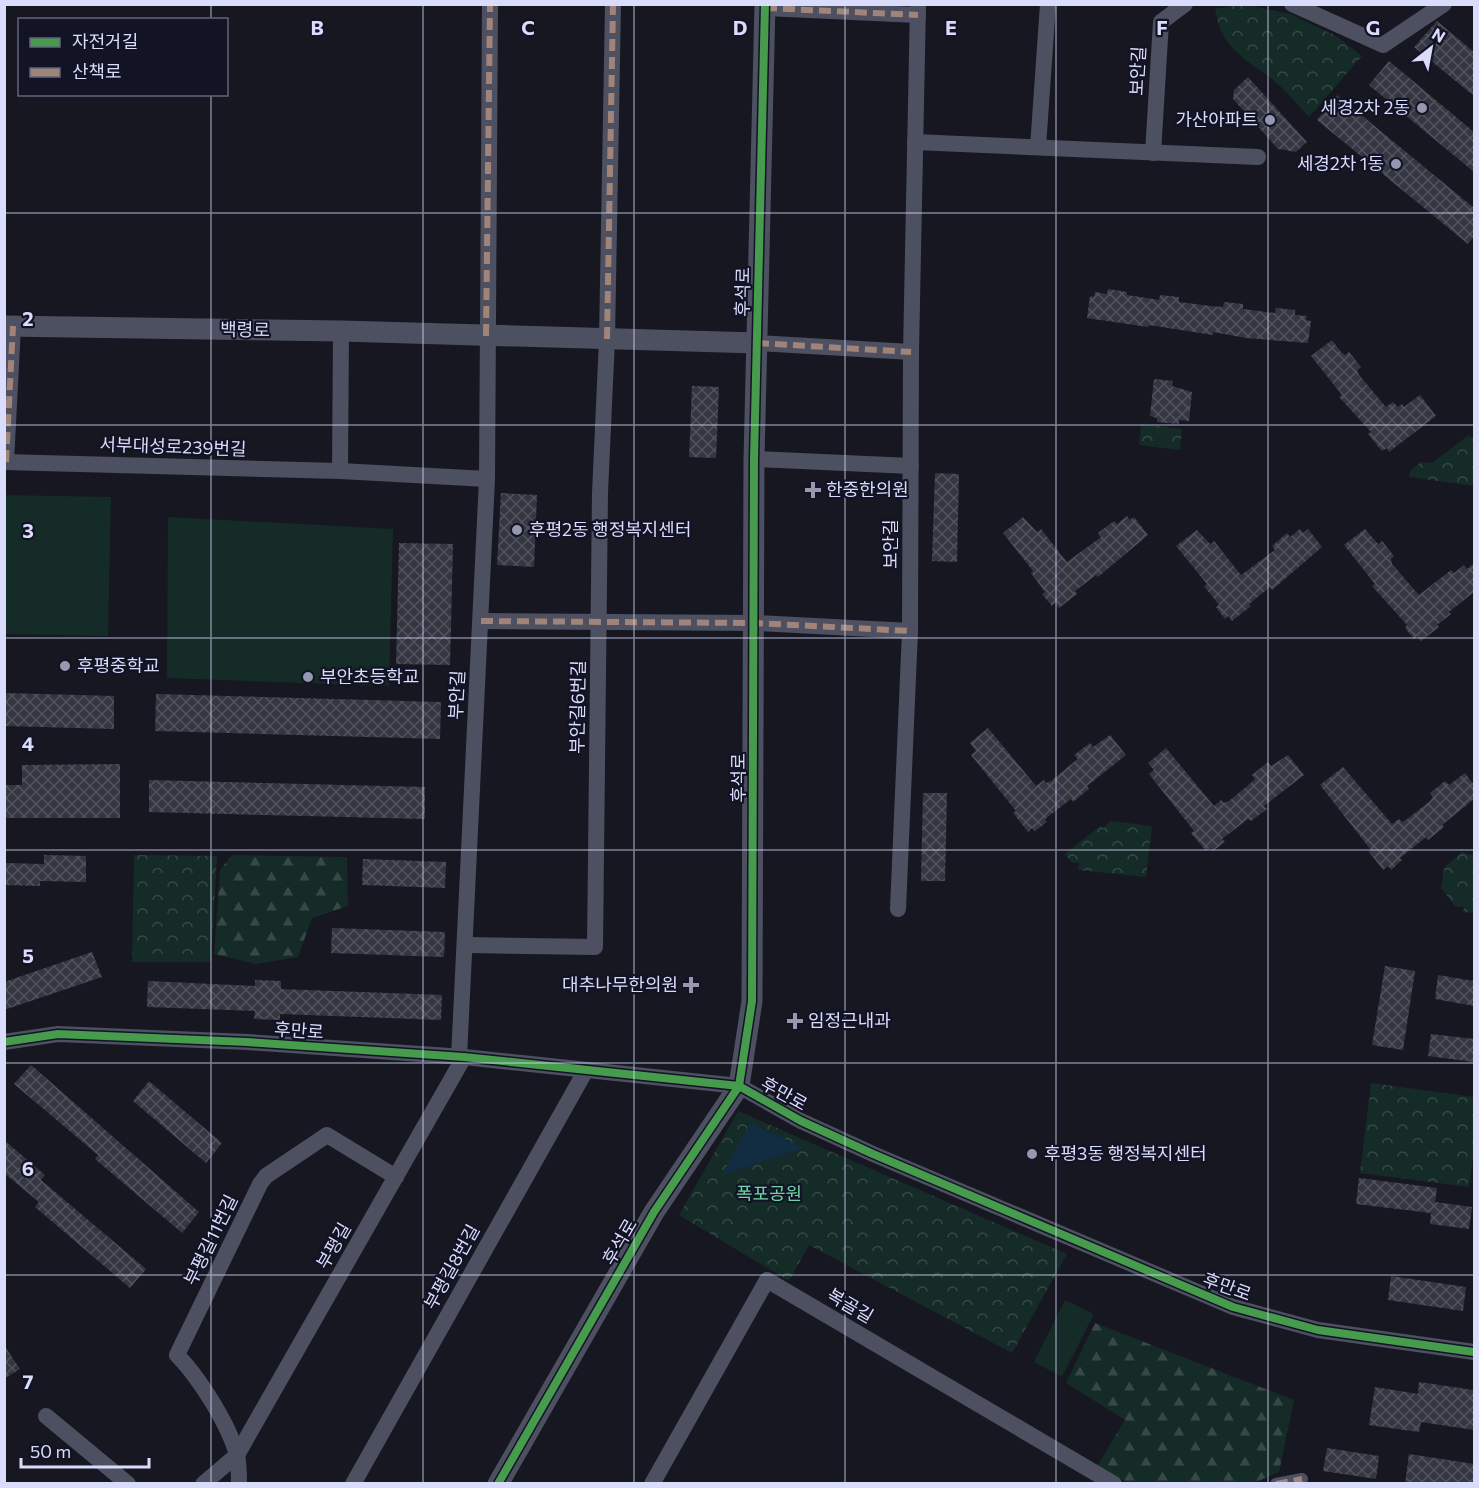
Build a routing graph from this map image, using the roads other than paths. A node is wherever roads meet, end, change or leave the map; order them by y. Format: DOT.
graph roads {
  1 [pos="490,4"];
  2 [pos="613,4"];
  3 [pos="1048,4"];
  4 [pos="1185,4"];
  5 [pos="1292,4"];
  6 [pos="1444,4"];
  7 [pos="765,6"];
  8 [pos="918,10"];
  9 [pos="915,142"];
  10 [pos="1038,147"];
  11 [pos="1153,153"];
  12 [pos="1258,157"];
  13 [pos="9,326"];
  14 [pos="341,331"];
  15 [pos="486,336"];
  16 [pos="607,339"];
  17 [pos="757,343"];
  18 [pos="911,352"];
  19 [pos="754,459"];
  20 [pos="5,462"];
  21 [pos="911,466"];
  22 [pos="340,471"];
  23 [pos="487,479"];
  24 [pos="480,621"];
  25 [pos="599,623"];
  26 [pos="755,623"];
  27 [pos="910,631"];
  28 [pos="898,909"];
  29 [pos="466,945"];
  30 [pos="4,1042"];
  31 [pos="461,1057"];
  32 [pos="586,1070"];
  33 [pos="739,1086"];
  34 [pos="396,1177"];
  35 [pos="1474,1352"];
  36 [pos="46,1416"];
  37 [pos="237,1455"];
  38 [pos="1302,1479"];
  39 [pos="499,1483"];
  40 [pos="128,1484"];
  41 [pos="203,1484"];
  42 [pos="239,1484"];
  43 [pos="353,1484"];
  44 [pos="652,1484"];
  45 [pos="1114,1484"];
  46 [pos="1276,1484"];
  1 -- 15 [label="street"];
  2 -- 16 [label="street"];
  3 -- 10 [label="street"];
  4 -- 11 [label="street, 보안길"];
  5 -- 6 [label="street"];
  7 -- 8 [label="street"];
  7 -- 17 [label="street, 후석로"];
  8 -- 9 [label="street, 보안길"];
  9 -- 10 [label="street"];
  9 -- 18 [label="street, 보안길"];
  10 -- 11 [label="street"];
  11 -- 12 [label="street"];
  13 -- 14 [label="street, 백령로"];
  13 -- 20 [label="street"];
  14 -- 15 [label="street, 백령로"];
  14 -- 22 [label="street"];
  15 -- 16 [label="street, 백령로"];
  15 -- 23 [label="street, 부안길"];
  16 -- 17 [label="street, 백령로"];
  16 -- 25 [label="street, 부안길6번길"];
  17 -- 18 [label="street"];
  17 -- 19 [label="street, 후석로"];
  18 -- 21 [label="street, 보안길"];
  19 -- 21 [label="street"];
  19 -- 26 [label="street, 후석로"];
  20 -- 22 [label="street, 서부대성로239번길"];
  21 -- 27 [label="street, 보안길"];
  22 -- 23 [label="street, 서부대성로239번길"];
  23 -- 24 [label="street, 부안길"];
  24 -- 25 [label="street"];
  24 -- 29 [label="street, 부안길"];
  25 -- 26 [label="street"];
  25 -- 29 [label="street, 부안길6번길"];
  26 -- 27 [label="street"];
  26 -- 33 [label="street, 후석로"];
  27 -- 28 [label="street, 보안길"];
  29 -- 31 [label="street, 부안길"];
  30 -- 31 [label="street, 후만로"];
  31 -- 32 [label="street, 후만로"];
  31 -- 34 [label="street, 부평길"];
  32 -- 33 [label="street, 후만로"];
  32 -- 43 [label="street, 부평길8번길"];
  33 -- 35 [label="street, 후만로"];
  33 -- 39 [label="street, 후석로"];
  34 -- 37 [label="street, 부평길"];
  34 -- 37 [label="street, 부평길11번길"];
  36 -- 40 [label="street"];
  37 -- 41 [label="street, 부평길"];
  37 -- 42 [label="street"];
  38 -- 46 [label="street"];
  44 -- 45 [label="street, 복골길"];
}
